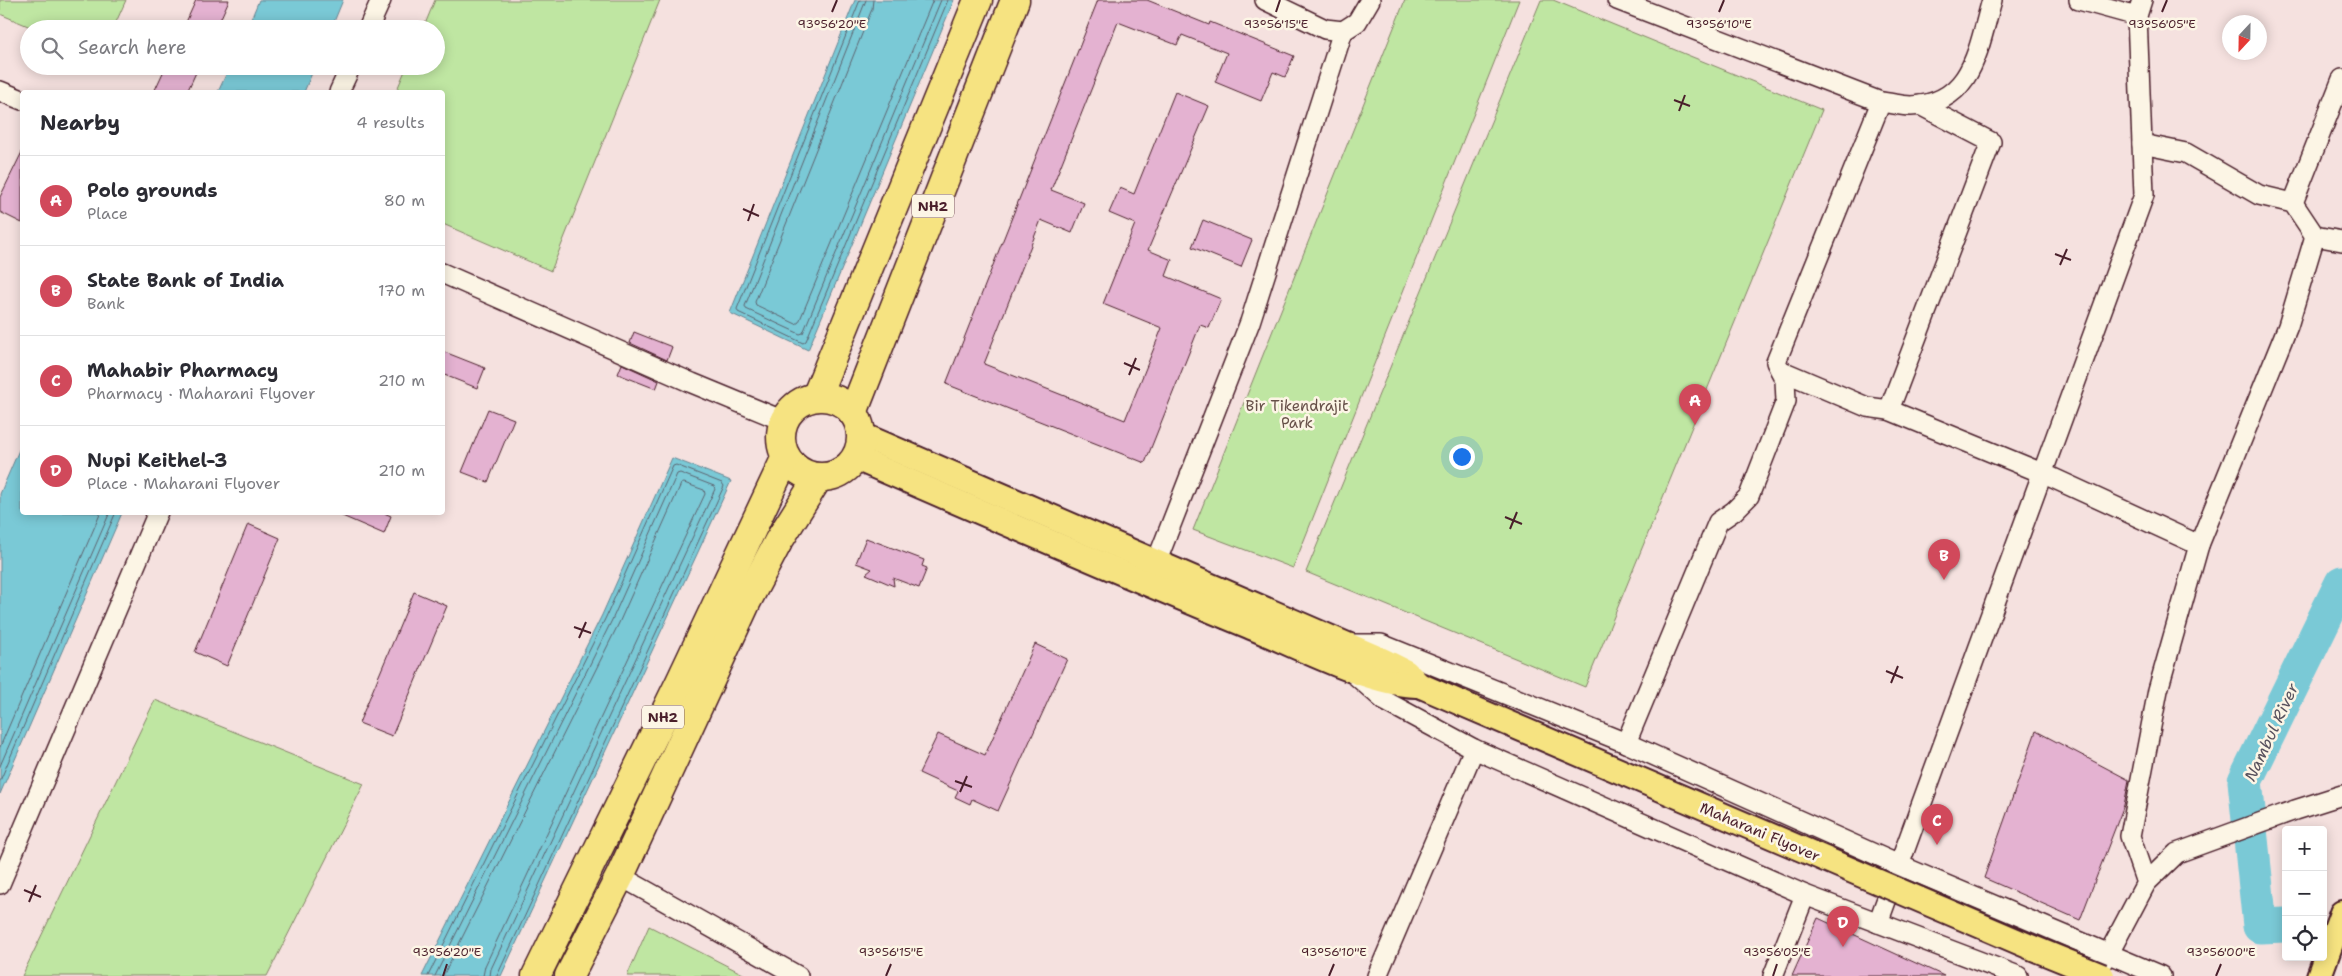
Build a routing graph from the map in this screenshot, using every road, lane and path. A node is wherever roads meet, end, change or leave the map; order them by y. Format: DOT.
graph roads {
  1 [pos="381,0"];
  2 [pos="978,0"];
  3 [pos="1015,0"];
  4 [pos="1265,0"];
  5 [pos="1370,0"];
  6 [pos="1617,0"];
  7 [pos="1992,0"];
  8 [pos="2079,0"];
  9 [pos="2140,8"];
  10 [pos="372,20"];
  11 [pos="1343,31"];
  12 [pos="347,75"];
  13 [pos="2342,79"];
  14 [pos="340,90"];
  15 [pos="0,91"];
  16 [pos="20,99"];
  17 [pos="1881,102"];
  18 [pos="1920,105"];
  19 [pos="2142,144"];
  20 [pos="2293,204"];
  21 [pos="2316,236"];
  22 [pos="2342,241"];
  23 [pos="445,274"];
  24 [pos="1780,370"];
  25 [pos="816,398"];
  26 [pos="1889,410"];
  27 [pos="784,420"];
  28 [pos="857,435"];
  29 [pos="786,457"];
  30 [pos="2042,473"];
  31 [pos="818,478"];
  32 [pos="1028,507"];
  33 [pos="157,515"];
  34 [pos="1018,529"];
  35 [pos="2199,545"];
  36 [pos="1156,563"];
  37 [pos="1345,655"];
  38 [pos="1626,743"];
  39 [pos="1474,749"];
  40 [pos="2342,795"];
  41 [pos="1899,865"];
  42 [pos="620,876"];
  43 [pos="2146,883"];
  44 [pos="0,884"];
  45 [pos="1805,895"];
  46 [pos="2341,917"];
  47 [pos="1878,923"];
  48 [pos="2109,953"];
  49 [pos="1992,971"];
  50 [pos="536,976"];
  51 [pos="569,976"];
  52 [pos="798,976"];
  53 [pos="1377,976"];
  54 [pos="1773,976"];
  55 [pos="2018,976"];
  56 [pos="2092,976"];
  57 [pos="2102,976"];
  58 [pos="2161,976"];
  59 [pos="2319,976"];
  1 -- 10 [label="street"];
  2 -- 25 [label="highway, NH2"];
  3 -- 28 [label="highway, NH2"];
  4 -- 11 [label="street"];
  5 -- 11 [label="street"];
  6 -- 17 [label="street"];
  7 -- 18 [label="street"];
  8 -- 9 [label="street"];
  9 -- 19 [label="street"];
  11 -- 36 [label="street"];
  12 -- 14 [label="street"];
  13 -- 20 [label="street"];
  15 -- 16 [label="street"];
  17 -- 18 [label="street"];
  17 -- 24 [label="street"];
  18 -- 26 [label="street"];
  19 -- 20 [label="street"];
  19 -- 30 [label="street"];
  20 -- 21 [label="street"];
  21 -- 22 [label="street"];
  21 -- 35 [label="street"];
  23 -- 27 [label="street"];
  24 -- 26 [label="street"];
  24 -- 38 [label="street"];
  25 -- 27 [label="highway"];
  25 -- 28 [label="highway"];
  26 -- 30 [label="street"];
  27 -- 29 [label="highway"];
  28 -- 31 [label="highway, NH2"];
  28 -- 32 [label="main road"];
  28 -- 34 [label="main road"];
  29 -- 31 [label="highway"];
  29 -- 50 [label="highway, NH2"];
  30 -- 35 [label="street"];
  30 -- 41 [label="street"];
  31 -- 42 [label="highway, NH2"];
  32 -- 34 [label="main road"];
  32 -- 36 [label="main road"];
  33 -- 44 [label="street"];
  34 -- 37 [label="main road"];
  35 -- 43 [label="street"];
  36 -- 37 [label="main road"];
  37 -- 38 [label="street"];
  37 -- 39 [label="street"];
  37 -- 57 [label="main road, Maharani Flyover, bridge"];
  38 -- 41 [label="street"];
  39 -- 45 [label="street"];
  39 -- 53 [label="street"];
  40 -- 43 [label="street"];
  41 -- 47 [label="street"];
  41 -- 48 [label="street"];
  42 -- 51 [label="highway, NH2"];
  42 -- 52 [label="street"];
  43 -- 48 [label="street"];
  45 -- 47 [label="street"];
  45 -- 54 [label="street"];
  46 -- 59 [label="main road"];
  47 -- 49 [label="street"];
  48 -- 56 [label="street"];
  48 -- 58 [label="street"];
  49 -- 55 [label="street"];
}
